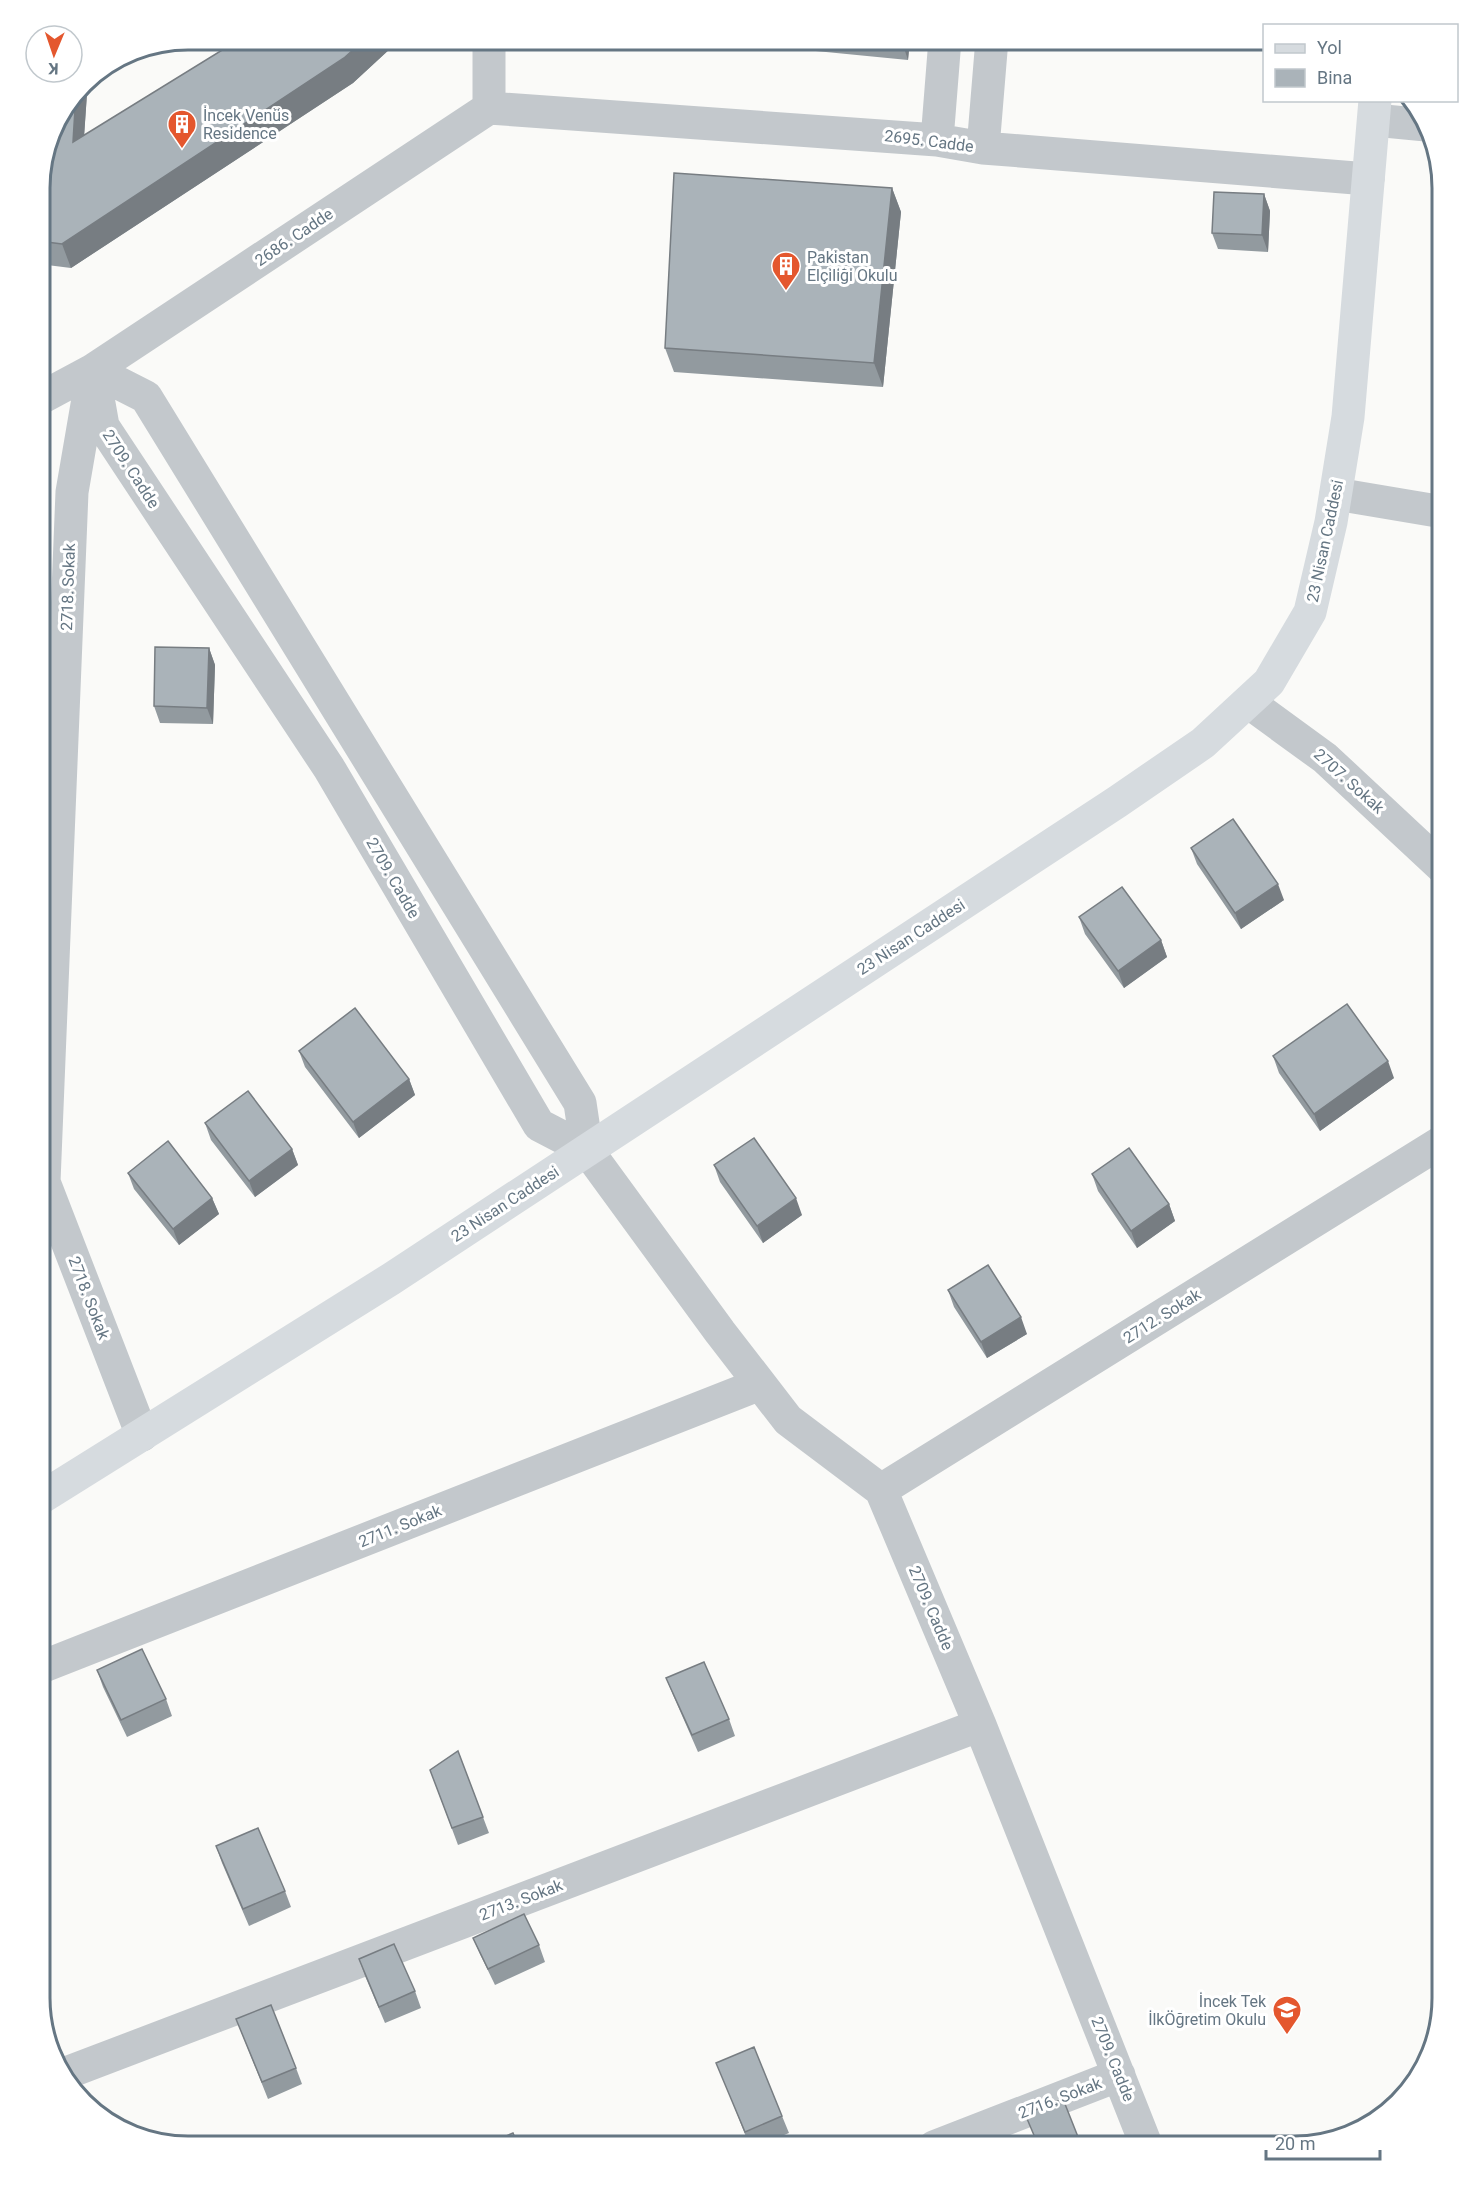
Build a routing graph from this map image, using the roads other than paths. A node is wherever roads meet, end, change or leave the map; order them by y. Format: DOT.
graph roads {
  1 [pos="489,50"];
  2 [pos="944,50"];
  3 [pos="991,50"];
  4 [pos="489,108"];
  5 [pos="1374,110"];
  6 [pos="1415,122"];
  7 [pos="937,140"];
  8 [pos="983,148"];
  9 [pos="1368,179"];
  10 [pos="93,370"];
  11 [pos="50,393"];
  12 [pos="1336,494"];
  13 [pos="1432,510"];
  14 [pos="1248,702"];
  15 [pos="1432,858"];
  16 [pos="50,999"];
  17 [pos="1432,1148"];
  18 [pos="587,1150"];
  19 [pos="50,1204"];
  20 [pos="760,1384"];
  21 [pos="141,1435"];
  22 [pos="881,1490"];
  23 [pos="50,1492"];
  24 [pos="50,1664"];
  25 [pos="980,1725"];
  26 [pos="71,2072"];
  27 [pos="1119,2075"];
  28 [pos="962,2136"];
  29 [pos="1143,2136"];
  1 -- 4 [label="street"];
  2 -- 7 [label="street"];
  3 -- 8 [label="street"];
  4 -- 7 [label="street, 2695. Cadde"];
  4 -- 10 [label="street, 2686. Cadde"];
  5 -- 6 [label="street"];
  5 -- 9 [label="main road, 23 Nisan Caddesi"];
  7 -- 8 [label="street, 2695. Cadde"];
  8 -- 9 [label="street, 2695. Cadde"];
  9 -- 12 [label="main road, 23 Nisan Caddesi"];
  10 -- 11 [label="street, 2686. Cadde"];
  10 -- 16 [label="street, 2718. Sokak"];
  10 -- 18 [label="street, 2709. Cadde"];
  10 -- 18 [label="street, 2709. Cadde"];
  12 -- 13 [label="street"];
  12 -- 14 [label="main road, 23 Nisan Caddesi"];
  14 -- 15 [label="street, 2707. Sokak"];
  14 -- 18 [label="main road, 23 Nisan Caddesi"];
  17 -- 22 [label="street, 2712. Sokak"];
  18 -- 20 [label="street, 2709. Cadde"];
  18 -- 21 [label="main road, 23 Nisan Caddesi"];
  19 -- 21 [label="street, 2718. Sokak"];
  20 -- 22 [label="street, 2709. Cadde"];
  20 -- 24 [label="street, 2711. Sokak"];
  21 -- 23 [label="main road, 23 Nisan Caddesi"];
  22 -- 25 [label="street, 2709. Cadde"];
  25 -- 26 [label="street, 2713. Sokak"];
  25 -- 27 [label="street, 2709. Cadde"];
  27 -- 28 [label="street, 2716. Sokak"];
  27 -- 29 [label="street, 2709. Cadde"];
}
